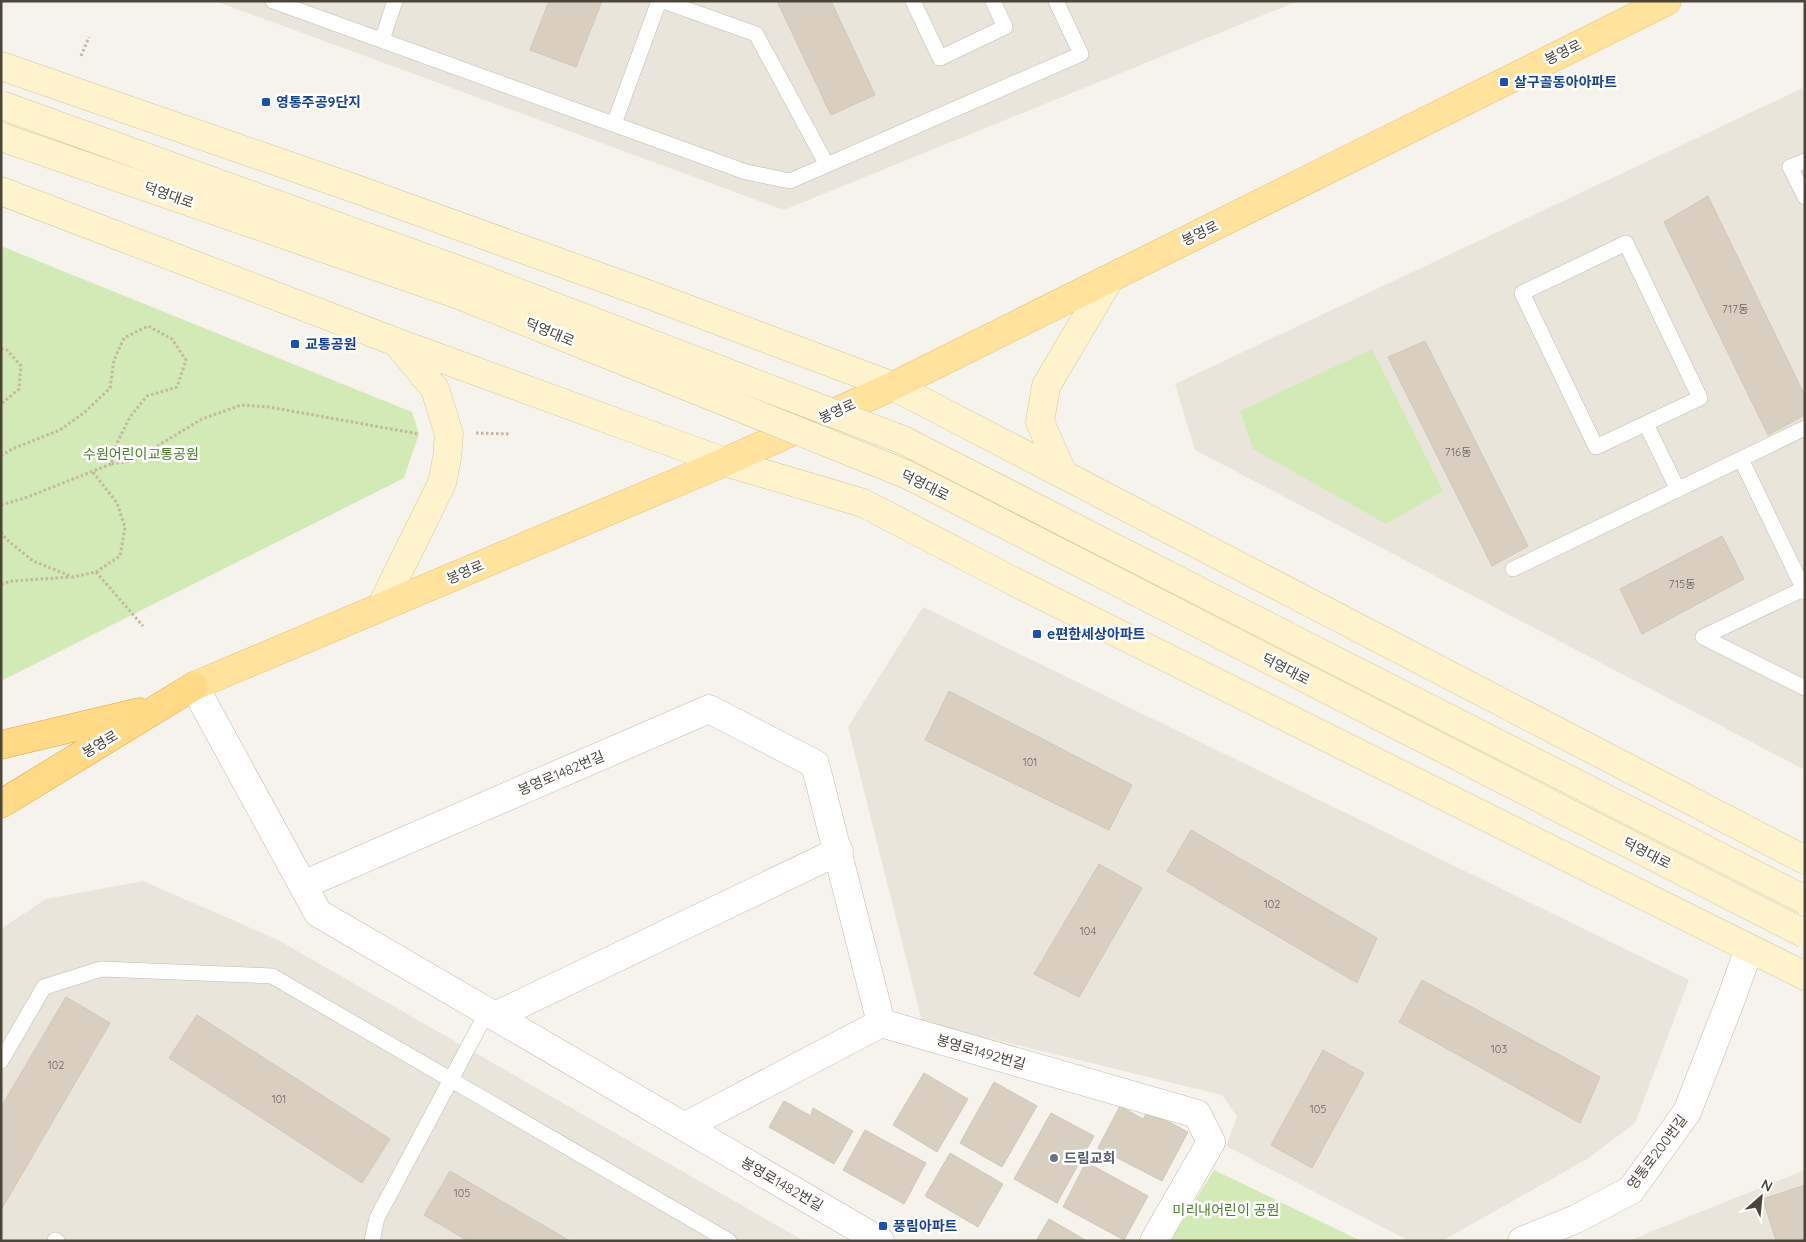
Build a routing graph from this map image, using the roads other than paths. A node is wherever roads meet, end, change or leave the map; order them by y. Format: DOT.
graph roads {
  1 [pos="273,1"];
  2 [pos="395,1"];
  3 [pos="660,1"];
  4 [pos="664,1"];
  5 [pos="913,1"];
  6 [pos="993,1"];
  7 [pos="1056,1"];
  8 [pos="1666,1"];
  9 [pos="382,40"];
  10 [pos="1,66"];
  11 [pos="1,106"];
  12 [pos="614,124"];
  13 [pos="1,137"];
  14 [pos="1805,161"];
  15 [pos="827,165"];
  16 [pos="1,191"];
  17 [pos="1805,197"];
  18 [pos="1110,278"];
  19 [pos="396,342"];
  20 [pos="893,386"];
  21 [pos="1646,424"];
  22 [pos="1805,428"];
  23 [pos="1741,459"];
  24 [pos="725,462"];
  25 [pos="1063,474"];
  26 [pos="1678,490"];
  27 [pos="1513,569"];
  28 [pos="1804,590"];
  29 [pos="381,607"];
  30 [pos="194,686"];
  31 [pos="1805,688"];
  32 [pos="162,706"];
  33 [pos="1,744"];
  34 [pos="1,804"];
  35 [pos="838,852"];
  36 [pos="1805,860"];
  37 [pos="303,885"];
  38 [pos="1805,900"];
  39 [pos="1805,934"];
  40 [pos="1749,948"];
  41 [pos="1805,976"];
  42 [pos="491,1014"];
  43 [pos="881,1023"];
  44 [pos="1,1060"];
  45 [pos="451,1080"];
  46 [pos="684,1127"];
  47 [pos="1539,1238"];
  48 [pos="372,1241"];
  49 [pos="729,1241"];
  50 [pos="880,1241"];
  51 [pos="1154,1241"];
  1 -- 9 [label="lane"];
  2 -- 9 [label="lane"];
  3 -- 12 [label="lane"];
  4 -- 15 [label="lane"];
  5 -- 6 [label="lane"];
  7 -- 15 [label="lane"];
  8 -- 18 [label="main road, 봉영로"];
  9 -- 12 [label="lane"];
  10 -- 20 [label="main road"];
  11 -- 38 [label="main road, 덕영대로, bridge"];
  12 -- 15 [label="lane"];
  13 -- 39 [label="main road, 덕영대로, bridge"];
  14 -- 17 [label="lane"];
  16 -- 19 [label="main road"];
  18 -- 20 [label="main road, 봉영로"];
  18 -- 25 [label="main road"];
  19 -- 24 [label="main road"];
  19 -- 29 [label="main road"];
  20 -- 24 [label="main road, 봉영로"];
  20 -- 25 [label="main road"];
  21 -- 21 [label="lane"];
  21 -- 26 [label="lane"];
  22 -- 23 [label="lane"];
  23 -- 26 [label="lane"];
  23 -- 28 [label="lane"];
  24 -- 29 [label="main road, 봉영로"];
  24 -- 40 [label="main road"];
  25 -- 36 [label="main road"];
  26 -- 27 [label="lane"];
  28 -- 31 [label="lane"];
  29 -- 30 [label="main road, 봉영로"];
  30 -- 32 [label="highway, 봉영로"];
  30 -- 37 [label="street, 봉영로1482번길"];
  32 -- 33 [label="highway"];
  32 -- 34 [label="highway, 봉영로"];
  35 -- 37 [label="street, 봉영로1482번길"];
  35 -- 42 [label="street"];
  35 -- 43 [label="street"];
  37 -- 42 [label="street, 봉영로1482번길"];
  40 -- 41 [label="main road"];
  40 -- 47 [label="street, 영통로200번길"];
  42 -- 45 [label="lane"];
  42 -- 46 [label="street, 봉영로1482번길"];
  43 -- 46 [label="street"];
  43 -- 51 [label="street, 봉영로1492번길"];
  44 -- 45 [label="lane"];
  45 -- 48 [label="lane"];
  45 -- 49 [label="lane"];
  46 -- 50 [label="street, 봉영로1482번길"];
}
